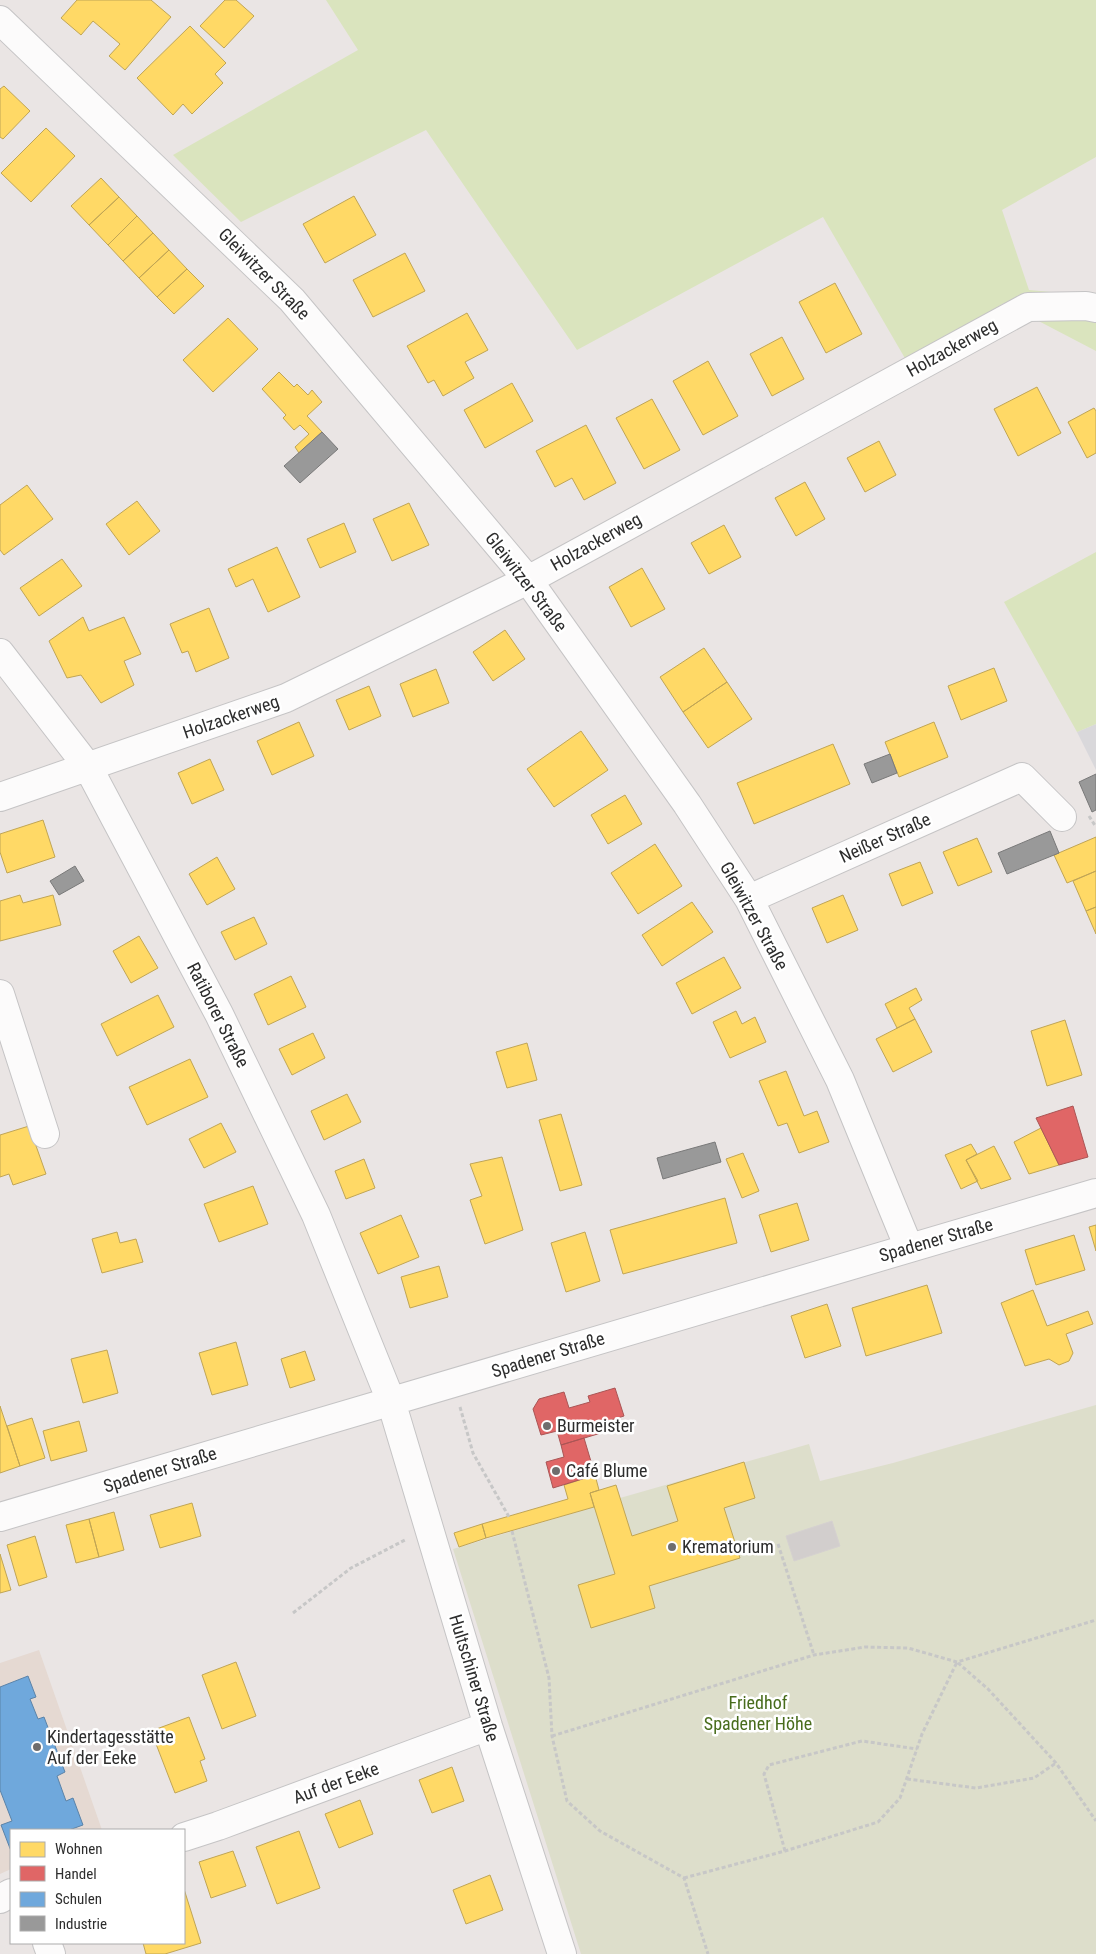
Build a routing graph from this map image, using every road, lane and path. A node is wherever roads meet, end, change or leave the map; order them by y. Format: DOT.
graph roads {
  1 [pos="0,20"];
  2 [pos="1096,308"];
  3 [pos="528,580"];
  4 [pos="0,653"];
  5 [pos="88,767"];
  6 [pos="0,797"];
  7 [pos="1062,817"];
  8 [pos="749,899"];
  9 [pos="0,994"];
  10 [pos="45,1134"];
  11 [pos="1096,1193"];
  12 [pos="909,1248"];
  13 [pos="453,1383"];
  14 [pos="391,1401"];
  15 [pos="0,1517"];
  16 [pos="509,1517"];
  17 [pos="429,1527"];
  18 [pos="512,1531"];
  19 [pos="778,1544"];
  20 [pos="293,1613"];
  21 [pos="1096,1620"];
  22 [pos="814,1656"];
  23 [pos="957,1662"];
  24 [pos="488,1726"];
  25 [pos="552,1736"];
  26 [pos="917,1749"];
  27 [pos="1056,1763"];
  28 [pos="907,1779"];
  29 [pos="1096,1820"];
  30 [pos="185,1837"];
  31 [pos="785,1851"];
  32 [pos="684,1878"];
  33 [pos="562,1954"];
  34 [pos="708,1954"];
  1 -- 3 [label="street, Gleiwitzer Straße"];
  2 -- 3 [label="street, Holzackerweg"];
  3 -- 5 [label="street, Holzackerweg"];
  3 -- 8 [label="street, Gleiwitzer Straße"];
  4 -- 5 [label="street, Ratiborer Straße"];
  5 -- 6 [label="street, Holzackerweg"];
  5 -- 14 [label="street, Ratiborer Straße"];
  7 -- 8 [label="street, Neißer Straße"];
  8 -- 12 [label="street, Gleiwitzer Straße"];
  9 -- 10 [label="street"];
  11 -- 12 [label="street, Spadener Straße"];
  12 -- 13 [label="street, Spadener Straße"];
  13 -- 14 [label="street, Spadener Straße"];
  13 -- 16 [label="path"];
  14 -- 15 [label="street, Spadener Straße"];
  14 -- 17 [label="street, Hultschiner Straße"];
  17 -- 20 [label="path"];
  17 -- 24 [label="street, Hultschiner Straße"];
  18 -- 25 [label="path"];
  19 -- 22 [label="path"];
  21 -- 23 [label="path"];
  22 -- 23 [label="path"];
  22 -- 25 [label="path"];
  23 -- 26 [label="path"];
  23 -- 27 [label="path"];
  24 -- 30 [label="street, Auf der Eeke"];
  24 -- 33 [label="street, Hultschiner Straße"];
  25 -- 32 [label="path"];
  26 -- 28 [label="path"];
  26 -- 31 [label="path"];
  27 -- 28 [label="path"];
  27 -- 29 [label="path"];
  28 -- 31 [label="path"];
  31 -- 32 [label="path"];
  32 -- 34 [label="path"];
}
